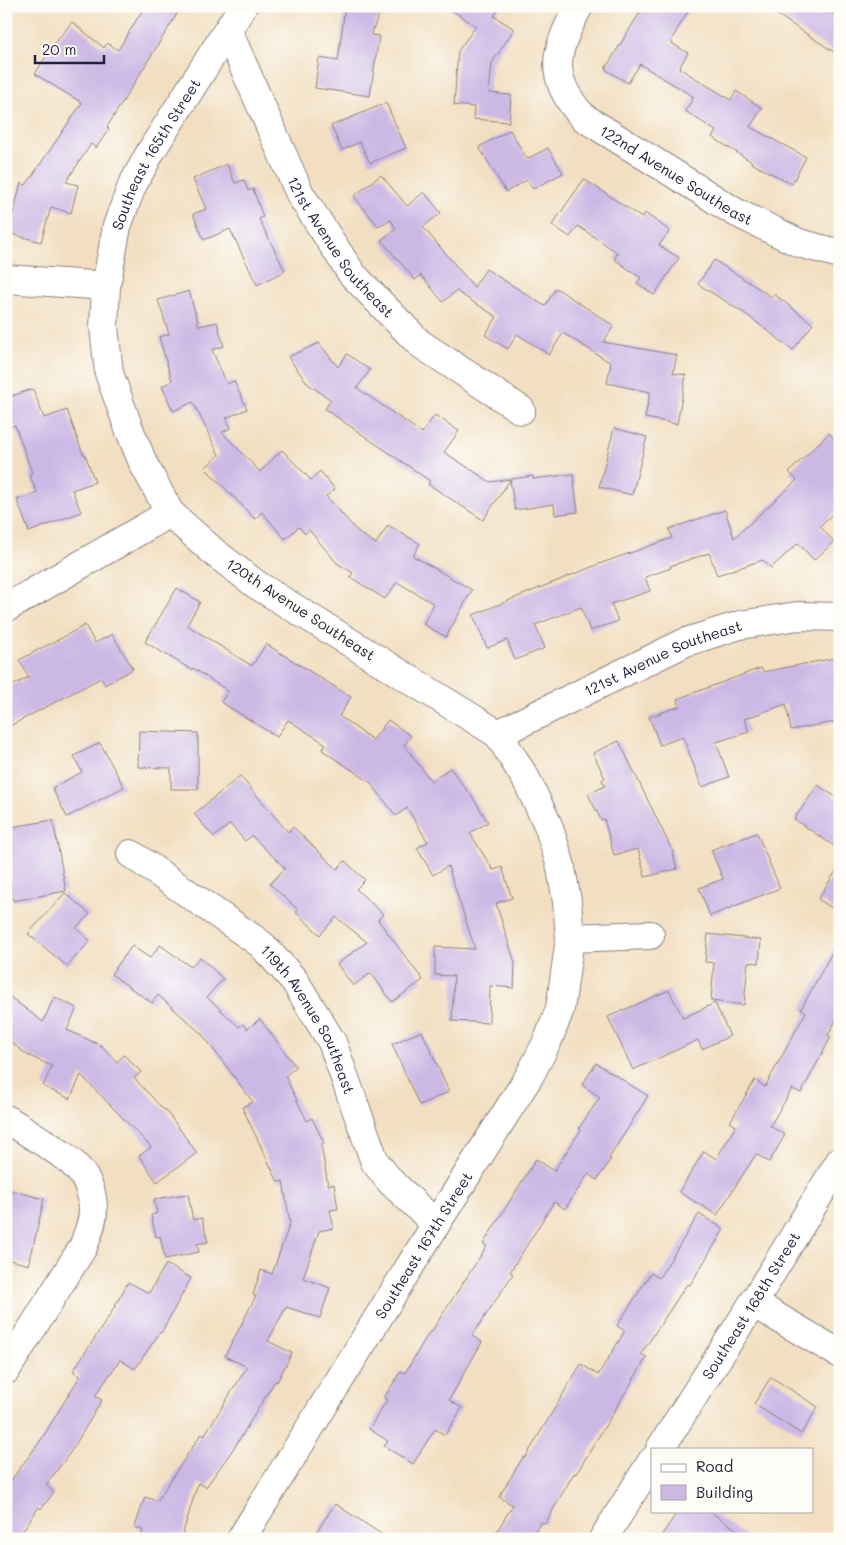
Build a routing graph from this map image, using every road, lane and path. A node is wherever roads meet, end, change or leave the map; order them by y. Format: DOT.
graph roads {
  1 [pos="243,6"];
  2 [pos="579,6"];
  3 [pos="228,31"];
  4 [pos="840,254"];
  5 [pos="6,279"];
  6 [pos="106,286"];
  7 [pos="521,410"];
  8 [pos="170,513"];
  9 [pos="6,608"];
  10 [pos="840,617"];
  11 [pos="498,734"];
  12 [pos="131,854"];
  13 [pos="650,935"];
  14 [pos="570,938"];
  15 [pos="6,1119"];
  16 [pos="840,1161"];
  17 [pos="436,1224"];
  18 [pos="752,1303"];
  19 [pos="840,1354"];
  20 [pos="6,1370"];
  21 [pos="661,1448"];
  22 [pos="651,1463"];
  23 [pos="241,1539"];
  24 [pos="603,1539"];
  1 -- 3 [label="street, Southeast 165th Street"];
  2 -- 4 [label="street, 122nd Avenue Southeast"];
  3 -- 6 [label="street, Southeast 165th Street"];
  3 -- 7 [label="street, 121st Avenue Southeast"];
  5 -- 6 [label="street"];
  6 -- 8 [label="street, 120th Avenue Southeast"];
  8 -- 9 [label="street"];
  8 -- 11 [label="street, 120th Avenue Southeast"];
  10 -- 11 [label="street, 121st Avenue Southeast"];
  11 -- 14 [label="street, Southeast 167th Street"];
  12 -- 17 [label="street, 119th Avenue Southeast"];
  13 -- 14 [label="street"];
  14 -- 17 [label="street, Southeast 167th Street"];
  15 -- 20 [label="street"];
  16 -- 18 [label="street, Southeast 168th Street"];
  17 -- 23 [label="street, Southeast 167th Street"];
  18 -- 19 [label="street"];
  18 -- 21 [label="street, Southeast 168th Street"];
  22 -- 24 [label="street"];
}
